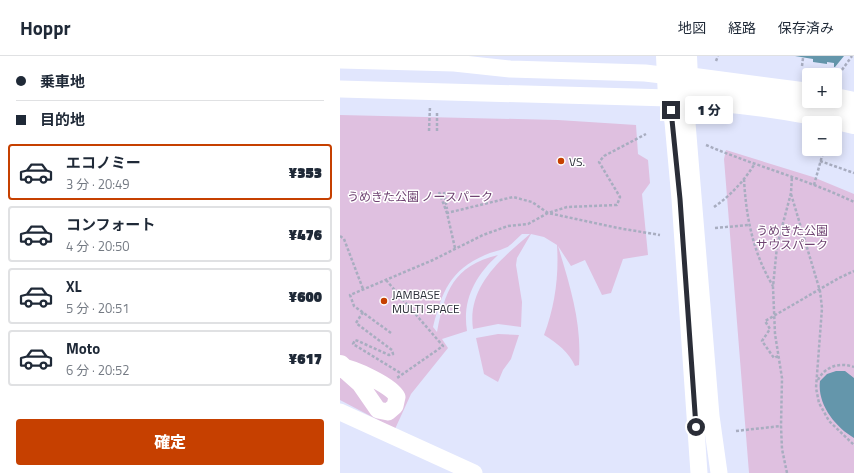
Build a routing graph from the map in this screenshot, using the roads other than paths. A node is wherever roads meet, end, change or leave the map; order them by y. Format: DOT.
graph roads {
  1 [pos="686,56"];
  2 [pos="340,60"];
  3 [pos="676,81"];
  4 [pos="340,89"];
  5 [pos="802,93"];
  6 [pos="842,100"];
  7 [pos="854,103"];
  8 [pos="854,124"];
  9 [pos="340,412"];
  10 [pos="474,473"];
  11 [pos="699,473"];
  12 [pos="719,473"];
  1 -- 3 [label="street"];
  2 -- 3 [label="street"];
  3 -- 4 [label="street"];
  3 -- 5 [label="street"];
  3 -- 8 [label="street"];
  3 -- 11 [label="street"];
  3 -- 12 [label="street"];
  6 -- 7 [label="street"];
  9 -- 10 [label="street"];
}
